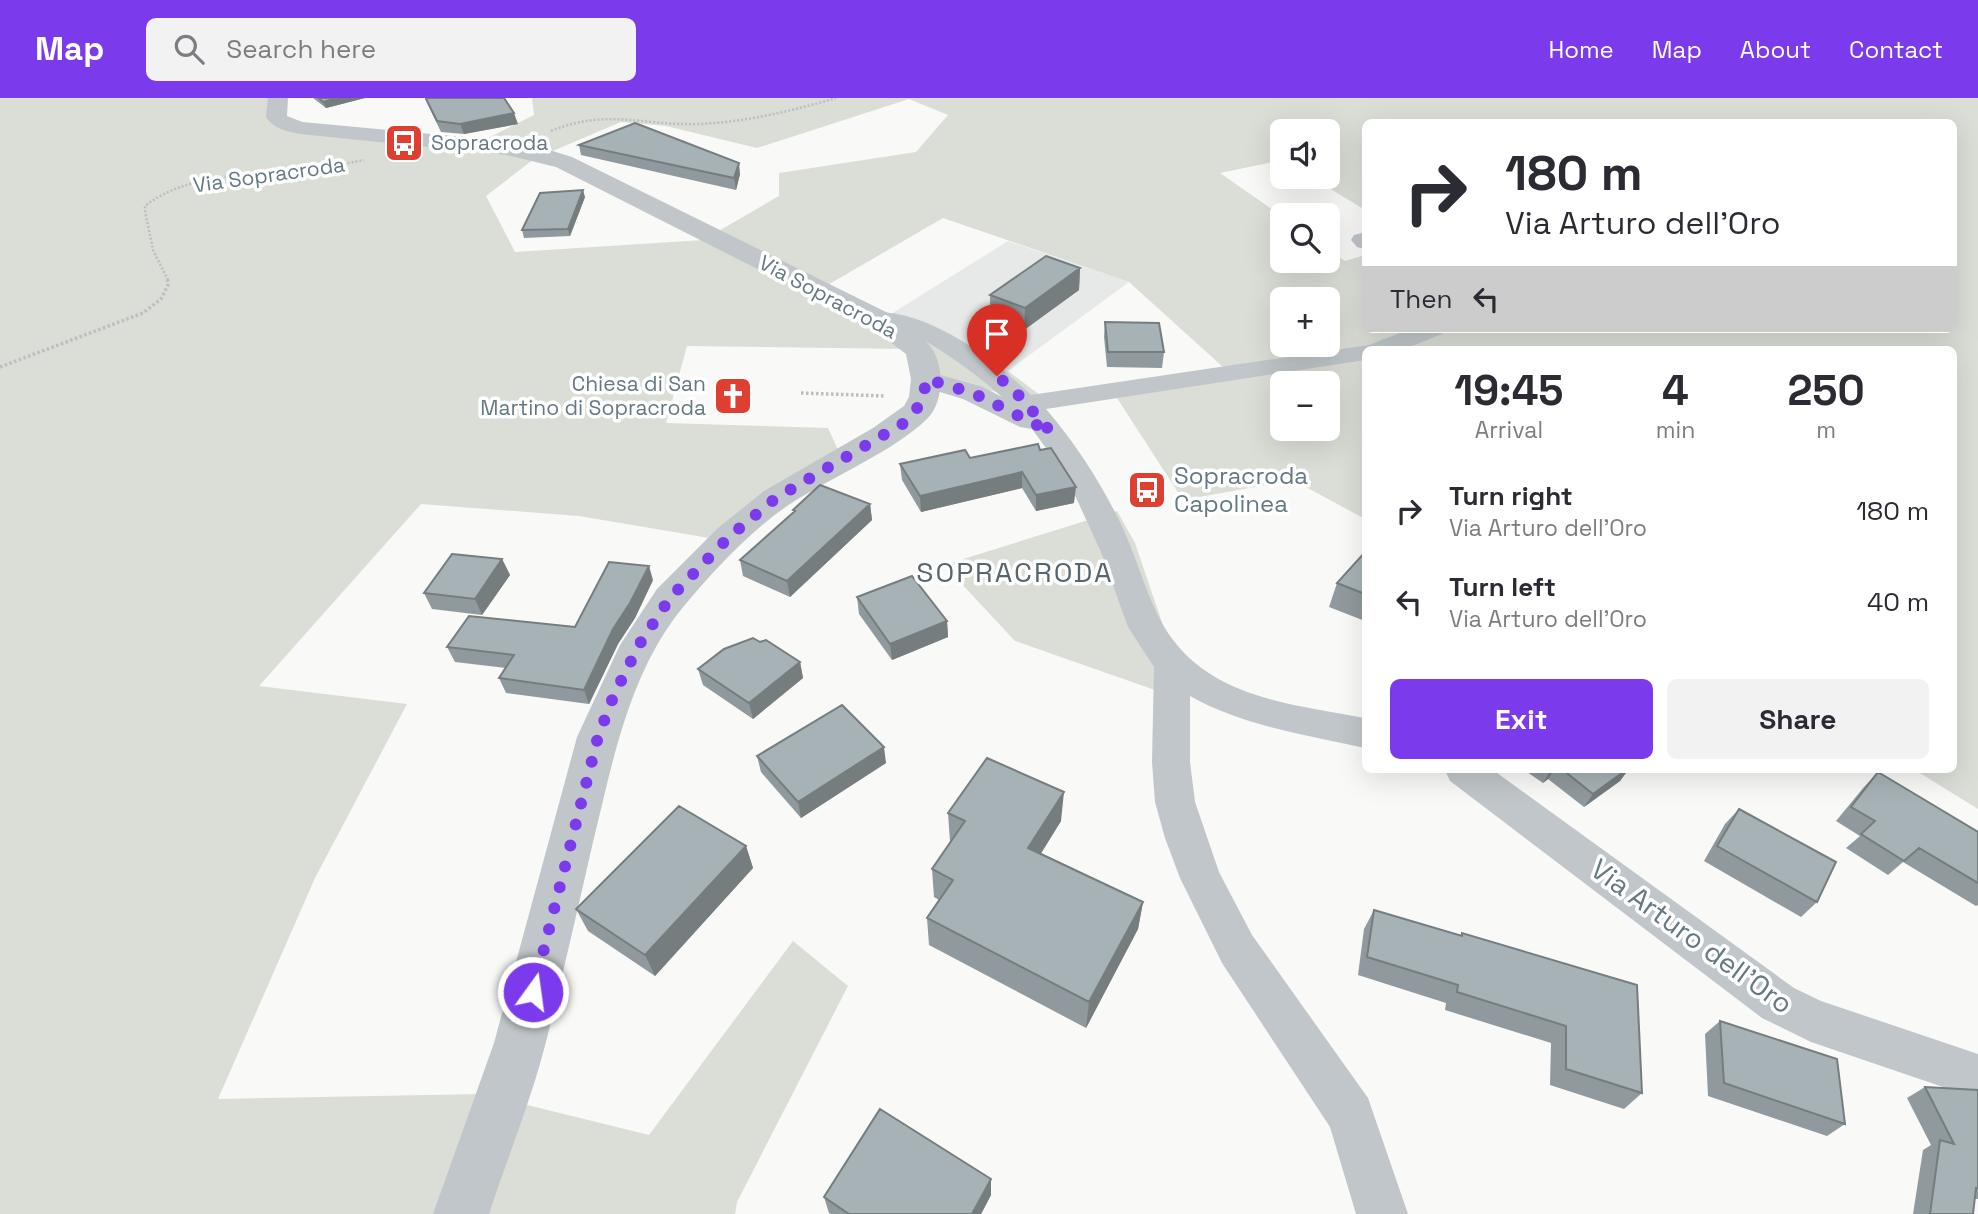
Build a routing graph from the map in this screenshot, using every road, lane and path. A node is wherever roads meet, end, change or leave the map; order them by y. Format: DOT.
graph roads {
  1 [pos="278,98"];
  2 [pos="836,98"];
  3 [pos="417,140"];
  4 [pos="516,150"];
  5 [pos="878,319"];
  6 [pos="1423,333"];
  7 [pos="1389,346"];
  8 [pos="1362,352"];
  9 [pos="0,367"];
  10 [pos="925,388"];
  11 [pos="801,393"];
  12 [pos="1027,404"];
  13 [pos="1051,432"];
  14 [pos="1171,663"];
  15 [pos="1362,732"];
  16 [pos="1468,773"];
  17 [pos="1978,1080"];
  18 [pos="461,1214"];
  19 [pos="1382,1214"];
  1 -- 3 [label="street, Via Sopracroda"];
  2 -- 4 [label="path"];
  3 -- 4 [label="street, Via Sopracroda"];
  3 -- 9 [label="path, Via Sopracroda"];
  4 -- 5 [label="street, Via Sopracroda"];
  5 -- 10 [label="street, Via Sopracroda"];
  5 -- 12 [label="street"];
  6 -- 7 [label="street"];
  8 -- 12 [label="street"];
  10 -- 11 [label="path"];
  10 -- 13 [label="street"];
  10 -- 18 [label="street"];
  12 -- 13 [label="street"];
  13 -- 14 [label="street"];
  14 -- 15 [label="street"];
  14 -- 19 [label="street"];
  16 -- 17 [label="street, Via Arturo dell'Oro"];
}
